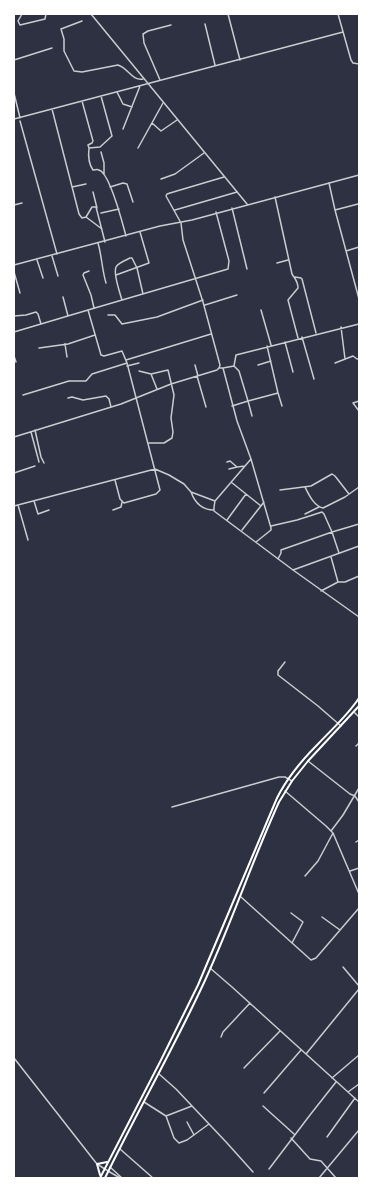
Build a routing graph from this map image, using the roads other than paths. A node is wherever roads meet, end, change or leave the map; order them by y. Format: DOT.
graph roads {
  1 [pos="22,14"];
  2 [pos="46,14"];
  3 [pos="91,14"];
  4 [pos="228,14"];
  5 [pos="338,14"];
  6 [pos="82,21"];
  7 [pos="205,24"];
  8 [pos="171,26"];
  9 [pos="343,32"];
  10 [pos="52,48"];
  11 [pos="14,60"];
  12 [pos="240,60"];
  13 [pos="359,64"];
  14 [pos="216,65"];
  15 [pos="143,79"];
  16 [pos="160,80"];
  17 [pos="147,84"];
  18 [pos="140,86"];
  19 [pos="117,92"];
  20 [pos="14,93"];
  21 [pos="101,96"];
  22 [pos="82,101"];
  23 [pos="163,103"];
  24 [pos="132,107"];
  25 [pos="52,109"];
  26 [pos="20,118"];
  27 [pos="14,119"];
  28 [pos="178,120"];
  29 [pos="20,121"];
  30 [pos="152,123"];
  31 [pos="123,129"];
  32 [pos="88,148"];
  33 [pos="138,148"];
  34 [pos="101,152"];
  35 [pos="204,153"];
  36 [pos="359,174"];
  37 [pos="104,175"];
  38 [pos="224,178"];
  39 [pos="161,180"];
  40 [pos="329,183"];
  41 [pos="86,184"];
  42 [pos="110,186"];
  43 [pos="72,187"];
  44 [pos="93,192"];
  45 [pos="236,192"];
  46 [pos="275,197"];
  47 [pos="133,202"];
  48 [pos="22,203"];
  49 [pos="247,204"];
  50 [pos="358,204"];
  51 [pos="14,205"];
  52 [pos="232,208"];
  53 [pos="119,209"];
  54 [pos="97,210"];
  55 [pos="175,210"];
  56 [pos="335,210"];
  57 [pos="216,212"];
  58 [pos="101,213"];
  59 [pos="86,217"];
  60 [pos="181,223"];
  61 [pos="102,229"];
  62 [pos="140,232"];
  63 [pos="126,236"];
  64 [pos="105,242"];
  65 [pos="98,244"];
  66 [pos="359,247"];
  67 [pos="346,251"];
  68 [pos="57,254"];
  69 [pos="52,256"];
  70 [pos="37,260"];
  71 [pos="288,260"];
  72 [pos="277,263"];
  73 [pos="14,265"];
  74 [pos="137,268"];
  75 [pos="247,269"];
  76 [pos="88,271"];
  77 [pos="14,272"];
  78 [pos="116,275"];
  79 [pos="58,276"];
  80 [pos="295,277"];
  81 [pos="43,278"];
  82 [pos="195,278"];
  83 [pos="106,283"];
  84 [pos="304,284"];
  85 [pos="298,288"];
  86 [pos="358,290"];
  87 [pos="20,293"];
  88 [pos="143,294"];
  89 [pos="238,295"];
  90 [pos="63,297"];
  91 [pos="359,299"];
  92 [pos="122,300"];
  93 [pos="202,300"];
  94 [pos="204,305"];
  95 [pos="94,308"];
  96 [pos="88,310"];
  97 [pos="261,310"];
  98 [pos="108,315"];
  99 [pos="14,316"];
  100 [pos="68,316"];
  101 [pos="41,324"];
  102 [pos="359,324"];
  103 [pos="341,327"];
  104 [pos="14,332"];
  105 [pos="211,334"];
  106 [pos="316,334"];
  107 [pos="95,335"];
  108 [pos="302,337"];
  109 [pos="298,338"];
  110 [pos="285,342"];
  111 [pos="65,344"];
  112 [pos="271,345"];
  113 [pos="267,346"];
  114 [pos="40,348"];
  115 [pos="14,356"];
  116 [pos="67,356"];
  117 [pos="345,359"];
  118 [pos="359,359"];
  119 [pos="16,362"];
  120 [pos="126,362"];
  121 [pos="271,362"];
  122 [pos="139,363"];
  123 [pos="335,363"];
  124 [pos="195,365"];
  125 [pos="258,365"];
  126 [pos="127,366"];
  127 [pos="234,366"];
  128 [pos="219,368"];
  129 [pos="223,368"];
  130 [pos="139,371"];
  131 [pos="293,372"];
  132 [pos="151,374"];
  133 [pos="198,376"];
  134 [pos="314,379"];
  135 [pos="171,384"];
  136 [pos="157,389"];
  137 [pos="278,393"];
  138 [pos="23,395"];
  139 [pos="68,398"];
  140 [pos="136,398"];
  141 [pos="248,401"];
  142 [pos="359,401"];
  143 [pos="232,406"];
  144 [pos="282,406"];
  145 [pos="111,407"];
  146 [pos="206,407"];
  147 [pos="359,411"];
  148 [pos="252,416"];
  149 [pos="35,430"];
  150 [pos="31,432"];
  151 [pos="14,437"];
  152 [pos="148,443"];
  153 [pos="252,459"];
  154 [pos="39,462"];
  155 [pos="227,462"];
  156 [pos="44,463"];
  157 [pos="36,466"];
  158 [pos="245,466"];
  159 [pos="237,467"];
  160 [pos="155,469"];
  161 [pos="229,469"];
  162 [pos="14,473"];
  163 [pos="115,480"];
  164 [pos="231,482"];
  165 [pos="305,487"];
  166 [pos="359,487"];
  167 [pos="280,490"];
  168 [pos="191,492"];
  169 [pos="246,494"];
  170 [pos="349,494"];
  171 [pos="34,501"];
  172 [pos="215,501"];
  173 [pos="122,502"];
  174 [pos="264,502"];
  175 [pos="18,505"];
  176 [pos="14,506"];
  177 [pos="261,506"];
  178 [pos="319,507"];
  179 [pos="49,510"];
  180 [pos="113,510"];
  181 [pos="214,510"];
  182 [pos="305,514"];
  183 [pos="227,520"];
  184 [pos="359,524"];
  185 [pos="271,526"];
  186 [pos="241,531"];
  187 [pos="332,532"];
  188 [pos="28,540"];
  189 [pos="256,542"];
  190 [pos="359,546"];
  191 [pos="339,553"];
  192 [pos="331,556"];
  193 [pos="278,559"];
  194 [pos="293,570"];
  195 [pos="359,576"];
  196 [pos="338,582"];
  197 [pos="321,590"];
  198 [pos="359,618"];
  199 [pos="285,662"];
  200 [pos="359,698"];
  201 [pos="359,706"];
  202 [pos="354,712"];
  203 [pos="359,717"];
  204 [pos="338,723"];
  205 [pos="341,726"];
  206 [pos="359,743"];
  207 [pos="356,746"];
  208 [pos="308,761"];
  209 [pos="289,778"];
  210 [pos="292,781"];
  211 [pos="359,788"];
  212 [pos="285,790"];
  213 [pos="355,796"];
  214 [pos="359,802"];
  215 [pos="172,807"];
  216 [pos="331,831"];
  217 [pos="333,834"];
  218 [pos="359,840"];
  219 [pos="356,842"];
  220 [pos="359,868"];
  221 [pos="350,871"];
  222 [pos="305,876"];
  223 [pos="243,877"];
  224 [pos="246,880"];
  225 [pos="359,894"];
  226 [pos="240,896"];
  227 [pos="359,908"];
  228 [pos="291,913"];
  229 [pos="322,917"];
  230 [pos="340,930"];
  231 [pos="292,943"];
  232 [pos="342,967"];
  233 [pos="210,968"];
  234 [pos="359,986"];
  235 [pos="359,989"];
  236 [pos="189,1003"];
  237 [pos="250,1003"];
  238 [pos="193,1006"];
  239 [pos="280,1031"];
  240 [pos="221,1037"];
  241 [pos="301,1050"];
  242 [pos="306,1054"];
  243 [pos="359,1056"];
  244 [pos="14,1058"];
  245 [pos="244,1068"];
  246 [pos="159,1074"];
  247 [pos="332,1078"];
  248 [pos="336,1082"];
  249 [pos="359,1084"];
  250 [pos="348,1092"];
  251 [pos="264,1093"];
  252 [pos="355,1098"];
  253 [pos="144,1102"];
  254 [pos="359,1102"];
  255 [pos="192,1106"];
  256 [pos="263,1106"];
  257 [pos="166,1116"];
  258 [pos="187,1122"];
  259 [pos="209,1124"];
  260 [pos="359,1130"];
  261 [pos="294,1134"];
  262 [pos="194,1135"];
  263 [pos="292,1138"];
  264 [pos="327,1138"];
  265 [pos="120,1149"];
  266 [pos="108,1162"];
  267 [pos="97,1164"];
  268 [pos="110,1167"];
  269 [pos="327,1168"];
  270 [pos="104,1169"];
  271 [pos="269,1169"];
  272 [pos="108,1171"];
  273 [pos="253,1172"];
  274 [pos="100,1177"];
  275 [pos="105,1178"];
  276 [pos="121,1178"];
  277 [pos="153,1178"];
  278 [pos="319,1178"];
  279 [pos="336,1178"];
  1 -- 2 [label="street"];
  3 -- 15 [label="street"];
  4 -- 12 [label="street"];
  5 -- 9 [label="street"];
  6 -- 15 [label="street"];
  7 -- 14 [label="street"];
  8 -- 16 [label="street"];
  9 -- 12 [label="street"];
  9 -- 13 [label="street"];
  10 -- 11 [label="street"];
  12 -- 14 [label="street"];
  14 -- 16 [label="street"];
  15 -- 17 [label="street"];
  16 -- 17 [label="street"];
  17 -- 18 [label="street"];
  17 -- 23 [label="street"];
  18 -- 19 [label="street"];
  18 -- 24 [label="street"];
  19 -- 21 [label="street"];
  19 -- 24 [label="street"];
  20 -- 26 [label="street"];
  21 -- 22 [label="street"];
  21 -- 32 [label="street"];
  22 -- 25 [label="street"];
  22 -- 32 [label="street"];
  23 -- 28 [label="street"];
  23 -- 30 [label="street"];
  24 -- 31 [label="street"];
  25 -- 26 [label="street"];
  25 -- 43 [label="street"];
  26 -- 27 [label="street"];
  28 -- 30 [label="street"];
  28 -- 35 [label="street"];
  29 -- 68 [label="street"];
  30 -- 33 [label="street"];
  32 -- 37 [label="street"];
  34 -- 37 [label="street"];
  35 -- 38 [label="street"];
  35 -- 39 [label="street"];
  36 -- 40 [label="street"];
  37 -- 42 [label="street"];
  38 -- 45 [label="street"];
  38 -- 55 [label="street"];
  40 -- 46 [label="street"];
  40 -- 56 [label="street"];
  41 -- 43 [label="street"];
  42 -- 47 [label="street"];
  42 -- 53 [label="street"];
  43 -- 59 [label="street"];
  44 -- 54 [label="street"];
  45 -- 49 [label="street"];
  45 -- 55 [label="street"];
  46 -- 49 [label="street"];
  46 -- 71 [label="street"];
  48 -- 51 [label="street"];
  49 -- 52 [label="street"];
  50 -- 56 [label="street"];
  52 -- 57 [label="street"];
  52 -- 75 [label="street"];
  53 -- 58 [label="street"];
  53 -- 63 [label="street"];
  54 -- 59 [label="street"];
  54 -- 61 [label="street"];
  55 -- 60 [label="street"];
  56 -- 67 [label="street"];
  57 -- 60 [label="street"];
  57 -- 82 [label="street"];
  59 -- 61 [label="street"];
  60 -- 62 [label="street"];
  60 -- 82 [label="street"];
  61 -- 64 [label="street"];
  62 -- 63 [label="street"];
  62 -- 74 [label="street"];
  63 -- 64 [label="street"];
  64 -- 65 [label="street"];
  65 -- 68 [label="street"];
  65 -- 83 [label="street"];
  66 -- 67 [label="street"];
  67 -- 86 [label="street"];
  68 -- 69 [label="street"];
  69 -- 70 [label="street"];
  69 -- 79 [label="street"];
  70 -- 73 [label="street"];
  70 -- 81 [label="street"];
  71 -- 72 [label="street"];
  71 -- 80 [label="street"];
  74 -- 78 [label="street"];
  74 -- 78 [label="street"];
  74 -- 88 [label="street"];
  76 -- 95 [label="street"];
  77 -- 87 [label="street"];
  78 -- 92 [label="street"];
  80 -- 84 [label="street"];
  80 -- 85 [label="street"];
  82 -- 88 [label="street"];
  82 -- 93 [label="street"];
  84 -- 85 [label="street"];
  84 -- 106 [label="street"];
  85 -- 109 [label="street"];
  86 -- 91 [label="street"];
  88 -- 92 [label="street"];
  89 -- 94 [label="street"];
  90 -- 100 [label="street"];
  92 -- 95 [label="street"];
  93 -- 94 [label="street"];
  93 -- 98 [label="street"];
  94 -- 105 [label="street"];
  95 -- 96 [label="street"];
  96 -- 100 [label="street"];
  96 -- 107 [label="street"];
  97 -- 112 [label="street"];
  99 -- 101 [label="street"];
  100 -- 101 [label="street"];
  101 -- 104 [label="street"];
  102 -- 103 [label="street"];
  103 -- 106 [label="street"];
  103 -- 117 [label="street"];
  105 -- 120 [label="street"];
  105 -- 128 [label="street"];
  106 -- 108 [label="street"];
  107 -- 111 [label="street"];
  107 -- 120 [label="street"];
  108 -- 109 [label="street"];
  108 -- 134 [label="street"];
  109 -- 110 [label="street"];
  110 -- 112 [label="street"];
  110 -- 131 [label="street"];
  111 -- 114 [label="street"];
  111 -- 116 [label="street"];
  112 -- 113 [label="street"];
  113 -- 121 [label="street"];
  113 -- 127 [label="street"];
  115 -- 119 [label="street"];
  117 -- 118 [label="street"];
  117 -- 123 [label="street"];
  120 -- 126 [label="street"];
  120 -- 138 [label="street"];
  121 -- 125 [label="street"];
  121 -- 137 [label="street"];
  122 -- 126 [label="street"];
  124 -- 133 [label="street"];
  126 -- 140 [label="street"];
  127 -- 129 [label="street"];
  127 -- 141 [label="street"];
  128 -- 129 [label="street"];
  128 -- 133 [label="street"];
  129 -- 143 [label="street"];
  130 -- 132 [label="street"];
  132 -- 135 [label="street"];
  132 -- 136 [label="street"];
  133 -- 135 [label="street"];
  133 -- 146 [label="street"];
  135 -- 136 [label="street"];
  135 -- 152 [label="street"];
  136 -- 140 [label="street"];
  137 -- 141 [label="street"];
  137 -- 144 [label="street"];
  139 -- 145 [label="street"];
  140 -- 145 [label="street"];
  140 -- 152 [label="street"];
  141 -- 143 [label="street"];
  141 -- 148 [label="street"];
  142 -- 147 [label="street"];
  143 -- 153 [label="street"];
  145 -- 149 [label="street"];
  149 -- 150 [label="street"];
  149 -- 156 [label="street"];
  150 -- 151 [label="street"];
  150 -- 154 [label="street"];
  152 -- 160 [label="street"];
  153 -- 158 [label="street"];
  153 -- 174 [label="street"];
  155 -- 159 [label="street"];
  157 -- 162 [label="street"];
  158 -- 159 [label="street"];
  158 -- 164 [label="street"];
  159 -- 161 [label="street"];
  160 -- 163 [label="street"];
  160 -- 168 [label="street"];
  160 -- 173 [label="street"];
  163 -- 171 [label="street"];
  163 -- 173 [label="street"];
  164 -- 169 [label="street"];
  164 -- 172 [label="street"];
  165 -- 167 [label="street"];
  165 -- 170 [label="street"];
  165 -- 178 [label="street"];
  166 -- 170 [label="street"];
  168 -- 172 [label="street"];
  168 -- 181 [label="street"];
  169 -- 177 [label="street"];
  169 -- 183 [label="street"];
  170 -- 178 [label="street"];
  171 -- 175 [label="street"];
  171 -- 179 [label="street"];
  172 -- 181 [label="street"];
  173 -- 180 [label="street"];
  174 -- 177 [label="street"];
  174 -- 185 [label="street"];
  175 -- 176 [label="street"];
  175 -- 188 [label="street"];
  177 -- 186 [label="street"];
  178 -- 182 [label="street"];
  181 -- 183 [label="street"];
  183 -- 186 [label="street"];
  184 -- 187 [label="street"];
  185 -- 187 [label="street"];
  185 -- 189 [label="street"];
  186 -- 189 [label="street"];
  187 -- 191 [label="street"];
  187 -- 193 [label="street"];
  189 -- 193 [label="street"];
  190 -- 191 [label="street"];
  191 -- 192 [label="street"];
  192 -- 194 [label="street"];
  192 -- 196 [label="street"];
  193 -- 194 [label="street"];
  194 -- 197 [label="street"];
  195 -- 196 [label="street"];
  196 -- 197 [label="street"];
  197 -- 198 [label="street"];
  199 -- 204 [label="street"];
  200 -- 204 [label="main road"];
  201 -- 202 [label="main road"];
  202 -- 203 [label="street"];
  202 -- 205 [label="main road"];
  204 -- 205 [label="street"];
  204 -- 209 [label="main road"];
  205 -- 208 [label="main road"];
  206 -- 207 [label="street"];
  208 -- 210 [label="main road"];
  208 -- 213 [label="street"];
  209 -- 210 [label="street"];
  209 -- 215 [label="street"];
  209 -- 223 [label="main road"];
  210 -- 212 [label="main road"];
  211 -- 213 [label="street"];
  212 -- 216 [label="street"];
  212 -- 224 [label="main road"];
  213 -- 214 [label="street"];
  213 -- 216 [label="street"];
  216 -- 217 [label="street"];
  217 -- 221 [label="street"];
  217 -- 222 [label="street"];
  218 -- 219 [label="street"];
  220 -- 221 [label="street"];
  221 -- 225 [label="street"];
  223 -- 224 [label="main road"];
  223 -- 236 [label="main road"];
  224 -- 226 [label="main road"];
  226 -- 231 [label="street"];
  226 -- 233 [label="main road"];
  227 -- 230 [label="street"];
  228 -- 231 [label="street"];
  229 -- 230 [label="street"];
  230 -- 231 [label="street"];
  232 -- 234 [label="street"];
  233 -- 237 [label="street"];
  233 -- 238 [label="main road"];
  235 -- 242 [label="street"];
  236 -- 238 [label="main road"];
  236 -- 266 [label="main road"];
  237 -- 239 [label="street"];
  237 -- 240 [label="street"];
  238 -- 246 [label="main road"];
  239 -- 241 [label="street"];
  239 -- 245 [label="street"];
  241 -- 242 [label="street"];
  241 -- 251 [label="street"];
  242 -- 247 [label="street"];
  243 -- 247 [label="street"];
  244 -- 267 [label="street"];
  246 -- 253 [label="main road"];
  246 -- 255 [label="street"];
  247 -- 248 [label="street"];
  248 -- 250 [label="street"];
  248 -- 261 [label="street"];
  249 -- 250 [label="street"];
  250 -- 252 [label="street"];
  252 -- 254 [label="street"];
  252 -- 264 [label="street"];
  253 -- 257 [label="street"];
  253 -- 265 [label="main road"];
  255 -- 257 [label="street"];
  255 -- 259 [label="street"];
  256 -- 261 [label="street"];
  257 -- 262 [label="street"];
  258 -- 262 [label="street"];
  259 -- 262 [label="street"];
  259 -- 273 [label="street"];
  260 -- 269 [label="street"];
  261 -- 263 [label="street"];
  263 -- 269 [label="street"];
  263 -- 271 [label="street"];
  265 -- 268 [label="main road"];
  265 -- 277 [label="street"];
  266 -- 267 [label="main road"];
  266 -- 270 [label="main road"];
  267 -- 270 [label="street"];
  267 -- 274 [label="main road"];
  268 -- 272 [label="main road"];
  268 -- 276 [label="street"];
  269 -- 278 [label="street"];
  269 -- 279 [label="street"];
  270 -- 272 [label="street"];
  270 -- 274 [label="main road"];
  272 -- 275 [label="main road"];
  272 -- 276 [label="street"];
}
